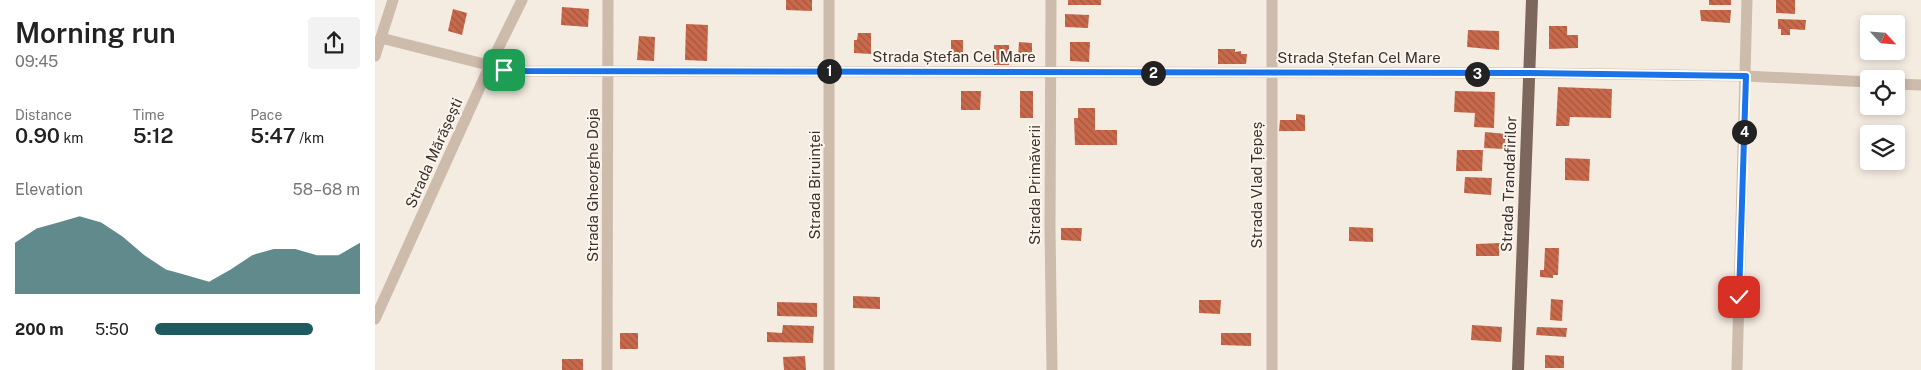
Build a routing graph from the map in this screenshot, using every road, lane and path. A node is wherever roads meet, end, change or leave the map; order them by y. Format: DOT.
graph roads {
  1 [pos="393,0"];
  2 [pos="522,0"];
  3 [pos="608,0"];
  4 [pos="829,0"];
  5 [pos="1051,0"];
  6 [pos="1272,0"];
  7 [pos="1532,0"];
  8 [pos="1747,0"];
  9 [pos="381,38"];
  10 [pos="375,56"];
  11 [pos="490,65"];
  12 [pos="609,71"];
  13 [pos="830,71"];
  14 [pos="1051,72"];
  15 [pos="1272,73"];
  16 [pos="1530,73"];
  17 [pos="1746,76"];
  18 [pos="1860,82"];
  19 [pos="1905,84"];
  20 [pos="1921,85"];
  21 [pos="375,319"];
  22 [pos="607,370"];
  23 [pos="829,370"];
  24 [pos="1052,370"];
  25 [pos="1272,370"];
  26 [pos="1519,370"];
  27 [pos="1737,370"];
  1 -- 9 [label="street"];
  2 -- 11 [label="street, Strada Mărășești"];
  3 -- 12 [label="street, Strada Gheorghe Doja"];
  4 -- 13 [label="street, Strada Biruinței"];
  5 -- 14 [label="street, Strada Primăverii"];
  6 -- 15 [label="street, Strada Vlad Țepeș"];
  7 -- 16 [label="main road, Strada Trandafirilor"];
  8 -- 17 [label="street"];
  9 -- 10 [label="street"];
  9 -- 11 [label="street, Strada Ștefan Cel Mare"];
  11 -- 12 [label="street, Strada Ștefan Cel Mare"];
  11 -- 21 [label="street, Strada Mărășești"];
  12 -- 13 [label="street, Strada Ștefan Cel Mare"];
  12 -- 22 [label="street, Strada Gheorghe Doja"];
  13 -- 14 [label="street, Strada Ștefan Cel Mare"];
  13 -- 23 [label="street, Strada Biruinței"];
  14 -- 15 [label="street, Strada Ștefan Cel Mare"];
  14 -- 24 [label="street, Strada Primăverii"];
  15 -- 16 [label="street, Strada Ștefan Cel Mare"];
  15 -- 25 [label="street, Strada Vlad Țepeș"];
  16 -- 17 [label="street, Strada Ștefan Cel Mare"];
  16 -- 26 [label="main road, Strada Trandafirilor"];
  17 -- 18 [label="street, Strada Ștefan Cel Mare"];
  17 -- 27 [label="street"];
  19 -- 20 [label="street"];
}
